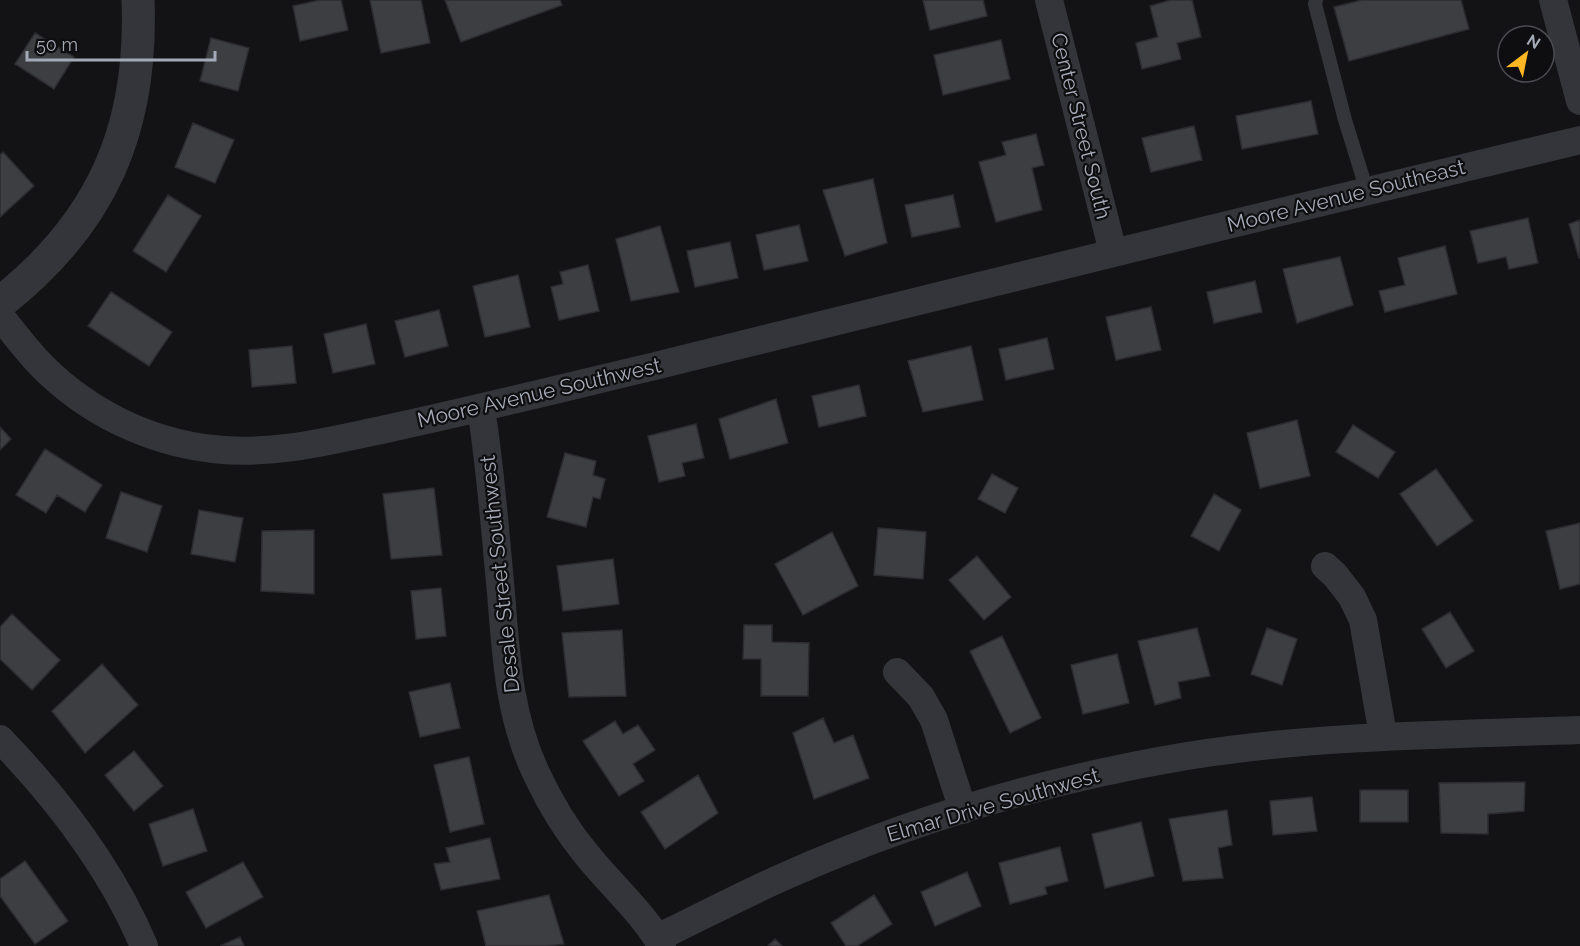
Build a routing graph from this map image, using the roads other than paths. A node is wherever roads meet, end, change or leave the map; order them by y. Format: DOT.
graph roads {
  1 [pos="138,0"];
  2 [pos="1049,0"];
  3 [pos="1316,0"];
  4 [pos="1553,0"];
  5 [pos="1580,101"];
  6 [pos="1580,140"];
  7 [pos="1367,191"];
  8 [pos="1113,252"];
  9 [pos="0,303"];
  10 [pos="0,316"];
  11 [pos="481,409"];
  12 [pos="1325,566"];
  13 [pos="897,672"];
  14 [pos="1580,730"];
  15 [pos="1383,735"];
  16 [pos="0,739"];
  17 [pos="963,810"];
  18 [pos="660,942"];
  19 [pos="144,946"];
  1 -- 9 [label="street"];
  2 -- 8 [label="street, Center Street South"];
  3 -- 7 [label="lane"];
  4 -- 5 [label="street"];
  6 -- 7 [label="street, Moore Avenue Southeast"];
  7 -- 8 [label="street, Moore Avenue Southeast"];
  8 -- 11 [label="street, Moore Avenue Southwest"];
  10 -- 11 [label="street, Moore Avenue Southwest"];
  11 -- 18 [label="street, Desale Street Southwest"];
  12 -- 15 [label="street"];
  13 -- 17 [label="street"];
  14 -- 15 [label="street, Elmar Drive Southwest"];
  15 -- 17 [label="street, Elmar Drive Southwest"];
  16 -- 19 [label="street"];
  17 -- 18 [label="street, Elmar Drive Southwest"];
}
